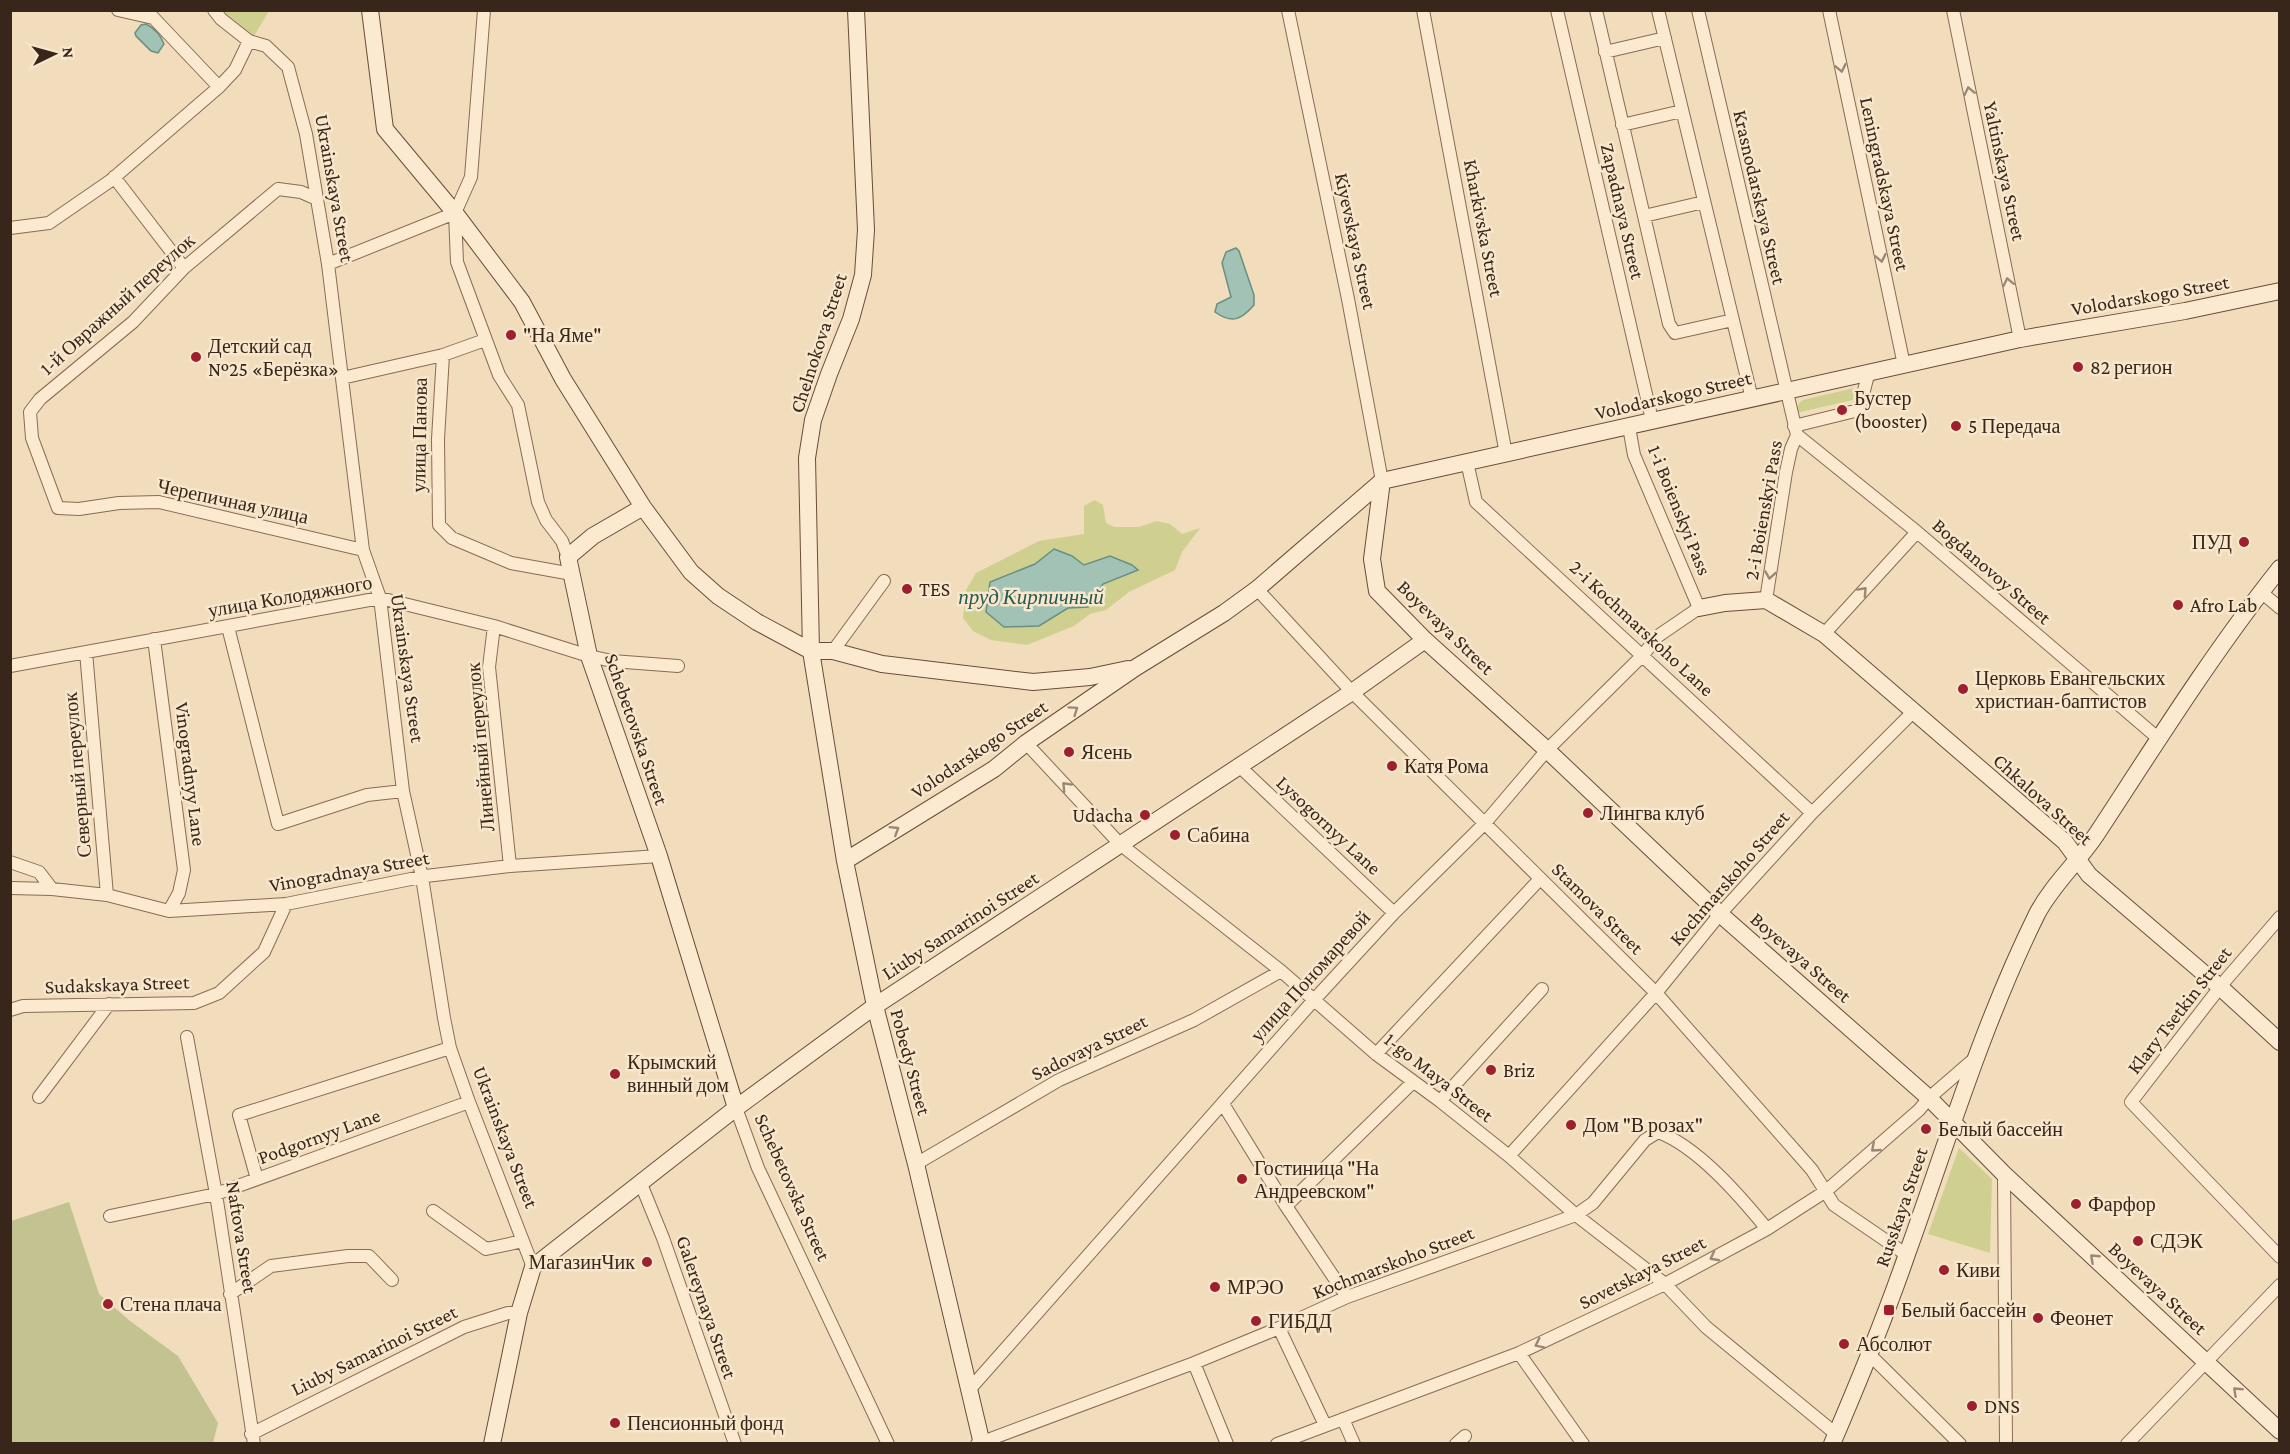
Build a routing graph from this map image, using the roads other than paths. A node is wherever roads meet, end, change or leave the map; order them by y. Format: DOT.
graph roads {
  1 [pos="118,10"];
  2 [pos="214,10"];
  3 [pos="370,10"];
  4 [pos="484,10"];
  5 [pos="856,10"];
  6 [pos="1288,10"];
  7 [pos="1423,10"];
  8 [pos="1557,10"];
  9 [pos="1596,10"];
  10 [pos="1658,10"];
  11 [pos="1698,10"];
  12 [pos="1829,10"];
  13 [pos="1953,10"];
  14 [pos="149,14"];
  15 [pos="1665,38"];
  16 [pos="249,41"];
  17 [pos="1605,52"];
  18 [pos="219,87"];
  19 [pos="1682,111"];
  20 [pos="1622,125"];
  21 [pos="114,177"];
  22 [pos="317,199"];
  23 [pos="1704,202"];
  24 [pos="455,213"];
  25 [pos="1644,216"];
  26 [pos="10,228"];
  27 [pos="328,264"];
  28 [pos="184,268"];
  29 [pos="2280,291"];
  30 [pos="1733,320"];
  31 [pos="2020,339"];
  32 [pos="485,340"];
  33 [pos="443,355"];
  34 [pos="1904,365"];
  35 [pos="1868,375"];
  36 [pos="342,378"];
  37 [pos="1786,391"];
  38 [pos="1752,399"];
  39 [pos="1653,420"];
  40 [pos="1629,426"];
  41 [pos="1795,431"];
  42 [pos="1506,454"];
  43 [pos="1467,462"];
  44 [pos="1382,481"];
  45 [pos="643,507"];
  46 [pos="58,508"];
  47 [pos="1917,532"];
  48 [pos="363,550"];
  49 [pos="568,557"];
  50 [pos="2280,568"];
  51 [pos="572,574"];
  52 [pos="884,581"];
  53 [pos="1257,589"];
  54 [pos="2260,592"];
  55 [pos="380,598"];
  56 [pos="1766,600"];
  57 [pos="1699,608"];
  58 [pos="2280,608"];
  59 [pos="494,626"];
  60 [pos="228,627"];
  61 [pos="1824,634"];
  62 [pos="154,639"];
  63 [pos="1425,640"];
  64 [pos="810,651"];
  65 [pos="833,651"];
  66 [pos="86,652"];
  67 [pos="1643,655"];
  68 [pos="589,656"];
  69 [pos="10,666"];
  70 [pos="678,666"];
  71 [pos="1135,668"];
  72 [pos="1352,692"];
  73 [pos="1913,712"];
  74 [pos="2159,740"];
  75 [pos="1026,743"];
  76 [pos="1547,750"];
  77 [pos="1238,765"];
  78 [pos="403,791"];
  79 [pos="1812,813"];
  80 [pos="1485,823"];
  81 [pos="1120,844"];
  82 [pos="659,856"];
  83 [pos="2079,859"];
  84 [pos="845,861"];
  85 [pos="10,862"];
  86 [pos="510,866"];
  87 [pos="422,877"];
  88 [pos="1540,879"];
  89 [pos="10,888"];
  90 [pos="52,889"];
  91 [pos="107,895"];
  92 [pos="286,904"];
  93 [pos="169,911"];
  94 [pos="1394,913"];
  95 [pos="1720,914"];
  96 [pos="2280,917"];
  97 [pos="1281,971"];
  98 [pos="2221,988"];
  99 [pos="1542,989"];
  100 [pos="1656,993"];
  101 [pos="1313,1001"];
  102 [pos="109,1004"];
  103 [pos="874,1006"];
  104 [pos="10,1010"];
  105 [pos="187,1037"];
  106 [pos="2280,1042"];
  107 [pos="450,1048"];
  108 [pos="1376,1054"];
  109 [pos="1978,1056"];
  110 [pos="1413,1082"];
  111 [pos="39,1097"];
  112 [pos="1440,1101"];
  113 [pos="469,1102"];
  114 [pos="1223,1104"];
  115 [pos="1924,1104"];
  116 [pos="736,1108"];
  117 [pos="1953,1121"];
  118 [pos="1509,1156"];
  119 [pos="916,1164"];
  120 [pos="2004,1174"];
  121 [pos="257,1179"];
  122 [pos="641,1184"];
  123 [pos="1826,1191"];
  124 [pos="216,1194"];
  125 [pos="1286,1206"];
  126 [pos="433,1211"];
  127 [pos="1576,1215"];
  128 [pos="110,1216"];
  129 [pos="1767,1229"];
  130 [pos="523,1241"];
  131 [pos="1907,1255"];
  132 [pos="2280,1257"];
  133 [pos="532,1267"];
  134 [pos="392,1280"];
  135 [pos="1665,1284"];
  136 [pos="2280,1285"];
  137 [pos="230,1294"];
  138 [pos="1347,1297"];
  139 [pos="519,1313"];
  140 [pos="1279,1328"];
  141 [pos="1519,1353"];
  142 [pos="1870,1355"];
  143 [pos="2206,1362"];
  144 [pos="1194,1363"];
  145 [pos="969,1390"];
  146 [pos="1343,1419"];
  147 [pos="1325,1425"];
  148 [pos="2280,1431"];
  149 [pos="252,1439"];
  150 [pos="1834,1439"];
  151 [pos="492,1443"];
  152 [pos="735,1443"];
  153 [pos="888,1443"];
  154 [pos="980,1443"];
  155 [pos="1227,1443"];
  156 [pos="1277,1443"];
  157 [pos="1354,1443"];
  158 [pos="1583,1443"];
  159 [pos="1960,1443"];
  160 [pos="2006,1443"];
  161 [pos="2127,1443"];
  1 -- 14 [label="street"];
  2 -- 16 [label="street, Ukrainskaya Street"];
  3 -- 24 [label="main road"];
  4 -- 24 [label="street, Schebetovska Street"];
  5 -- 64 [label="main road, Chelnokova Street"];
  6 -- 44 [label="street, Kiyevskaya Street"];
  7 -- 42 [label="street, Kharkivska Street"];
  8 -- 39 [label="street, Zapadnaya Street"];
  9 -- 17 [label="street"];
  10 -- 15 [label="street"];
  11 -- 37 [label="street, Krasnodarskaya Street"];
  12 -- 34 [label="street, Leningradskaya Street, one-way"];
  31 -- 13 [label="street, Yaltinskaya Street, one-way"];
  14 -- 18 [label="street"];
  15 -- 17 [label="street"];
  15 -- 19 [label="street"];
  16 -- 18 [label="street"];
  16 -- 22 [label="street, Ukrainskaya Street"];
  17 -- 20 [label="street"];
  18 -- 21 [label="street"];
  19 -- 20 [label="street"];
  19 -- 23 [label="street"];
  20 -- 25 [label="street"];
  21 -- 26 [label="street"];
  21 -- 28 [label="street"];
  22 -- 27 [label="street, Ukrainskaya Street"];
  22 -- 28 [label="street, 1-й Овражный переулок"];
  23 -- 25 [label="street"];
  23 -- 30 [label="street"];
  24 -- 27 [label="street"];
  24 -- 32 [label="street, Schebetovska Street"];
  24 -- 45 [label="main road"];
  25 -- 30 [label="street"];
  27 -- 36 [label="street, Ukrainskaya Street"];
  28 -- 46 [label="street, 1-й Овражный переулок"];
  29 -- 31 [label="main road, Volodarskogo Street"];
  30 -- 38 [label="street"];
  31 -- 34 [label="main road, Volodarskogo Street"];
  32 -- 33 [label="street, улица Панова"];
  32 -- 49 [label="street, Schebetovska Street"];
  33 -- 36 [label="street"];
  33 -- 51 [label="street, улица Панова"];
  34 -- 35 [label="main road, Volodarskogo Street"];
  35 -- 37 [label="main road, Volodarskogo Street"];
  35 -- 41 [label="street"];
  36 -- 48 [label="street, Ukrainskaya Street"];
  37 -- 38 [label="main road, Volodarskogo Street"];
  37 -- 41 [label="street, 2-i Boienskyi Pass"];
  38 -- 39 [label="main road, Volodarskogo Street"];
  39 -- 40 [label="main road, Volodarskogo Street"];
  40 -- 42 [label="main road, Volodarskogo Street"];
  40 -- 57 [label="street, 1-i Boienskyi Pass"];
  41 -- 47 [label="street, Bogdanovoy Street"];
  41 -- 56 [label="street, 2-i Boienskyi Pass, one-way"];
  42 -- 43 [label="main road, Volodarskogo Street"];
  43 -- 44 [label="main road, Volodarskogo Street"];
  43 -- 67 [label="street, 2-i Kochmarskoho Lane"];
  44 -- 53 [label="main road, Volodarskogo Street"];
  44 -- 63 [label="main road, Boyevaya Street"];
  45 -- 49 [label="main road"];
  45 -- 64 [label="main road"];
  46 -- 48 [label="street, Черепичная улица"];
  61 -- 47 [label="street, one-way"];
  47 -- 74 [label="street, Bogdanovoy Street"];
  48 -- 55 [label="street, Ukrainskaya Street"];
  49 -- 51 [label="main road, Schebetovska Street"];
  50 -- 54 [label="main road, Russkaya Street"];
  51 -- 68 [label="main road, Schebetovska Street"];
  52 -- 65 [label="street"];
  53 -- 71 [label="main road, Volodarskogo Street"];
  53 -- 72 [label="street, Stamova Street"];
  54 -- 58 [label="street"];
  54 -- 74 [label="main road, Russkaya Street"];
  55 -- 59 [label="street, улица Колодяжного"];
  55 -- 60 [label="street, улица Колодяжного"];
  55 -- 78 [label="street, Ukrainskaya Street"];
  56 -- 57 [label="main road"];
  56 -- 61 [label="main road, Chkalova Street"];
  57 -- 67 [label="street, улица Пономаревой"];
  59 -- 68 [label="street, улица Колодяжного"];
  59 -- 86 [label="street, Линейный переулок"];
  60 -- 62 [label="street, улица Колодяжного"];
  60 -- 78 [label="street"];
  61 -- 73 [label="main road, Chkalova Street"];
  62 -- 66 [label="street, улица Колодяжного"];
  62 -- 93 [label="street, Vinogradnyy Lane"];
  63 -- 72 [label="main road, Liuby Samarinoi Street"];
  63 -- 76 [label="main road, Boyevaya Street"];
  64 -- 65 [label="main road, Volodarskogo Street"];
  64 -- 84 [label="main road, Pobedy Street"];
  65 -- 71 [label="main road, Volodarskogo Street"];
  66 -- 69 [label="street, улица Колодяжного"];
  66 -- 91 [label="street, Северный переулок"];
  67 -- 76 [label="street, улица Пономаревой"];
  67 -- 79 [label="street, 2-i Kochmarskoho Lane"];
  68 -- 70 [label="street, улица Колодяжного"];
  68 -- 82 [label="main road, Schebetovska Street"];
  75 -- 71 [label="main road, Volodarskogo Street, one-way"];
  72 -- 77 [label="main road, Liuby Samarinoi Street"];
  72 -- 80 [label="street, Stamova Street"];
  73 -- 79 [label="street, Kochmarskoho Street"];
  73 -- 83 [label="main road, Chkalova Street"];
  74 -- 83 [label="main road, Russkaya Street"];
  81 -- 75 [label="street, 1-go Maya Street, one-way"];
  84 -- 75 [label="main road, Volodarskogo Street, one-way"];
  76 -- 80 [label="street, улица Пономаревой"];
  76 -- 95 [label="main road, Boyevaya Street"];
  77 -- 81 [label="main road, Liuby Samarinoi Street"];
  77 -- 94 [label="street, Lysogornyy Lane"];
  78 -- 87 [label="street, Ukrainskaya Street"];
  79 -- 95 [label="street, Kochmarskoho Street"];
  80 -- 88 [label="street, Stamova Street"];
  80 -- 94 [label="street, улица Пономаревой"];
  81 -- 97 [label="street, 1-go Maya Street"];
  81 -- 103 [label="main road, Liuby Samarinoi Street"];
  82 -- 86 [label="street, Vinogradnaya Street"];
  82 -- 116 [label="main road, Schebetovska Street"];
  83 -- 98 [label="main road, Chkalova Street"];
  83 -- 109 [label="main road, Russkaya Street"];
  84 -- 103 [label="main road, Pobedy Street"];
  85 -- 90 [label="street"];
  86 -- 87 [label="street, Vinogradnaya Street"];
  87 -- 92 [label="street, Vinogradnaya Street"];
  87 -- 107 [label="street, Ukrainskaya Street"];
  88 -- 100 [label="street, Stamova Street"];
  88 -- 108 [label="street"];
  89 -- 90 [label="street, Vinogradnaya Street"];
  90 -- 91 [label="street, Vinogradnaya Street"];
  91 -- 93 [label="street, Vinogradnaya Street"];
  92 -- 93 [label="street, Vinogradnaya Street"];
  92 -- 102 [label="street, Sudakskaya Street"];
  94 -- 101 [label="street, улица Пономаревой"];
  95 -- 100 [label="street, Kochmarskoho Street"];
  95 -- 115 [label="main road, Boyevaya Street"];
  96 -- 98 [label="street, Klary Tsetkin Street"];
  97 -- 101 [label="street, 1-go Maya Street"];
  97 -- 119 [label="street, Sadovaya Street"];
  98 -- 106 [label="main road, Chkalova Street"];
  98 -- 132 [label="street, Klary Tsetkin Street"];
  99 -- 112 [label="street"];
  100 -- 118 [label="street, Kochmarskoho Street"];
  100 -- 123 [label="street, Stamova Street"];
  101 -- 108 [label="street, 1-go Maya Street"];
  101 -- 114 [label="street, улица Пономаревой"];
  102 -- 104 [label="street, Sudakskaya Street"];
  102 -- 111 [label="street"];
  103 -- 116 [label="main road, Liuby Samarinoi Street"];
  103 -- 119 [label="main road, Pobedy Street"];
  105 -- 124 [label="street, Naftova Street"];
  107 -- 113 [label="street, Ukrainskaya Street"];
  107 -- 121 [label="street"];
  108 -- 110 [label="street, 1-go Maya Street"];
  109 -- 115 [label="street, Sovetskaya Street"];
  109 -- 117 [label="main road, Russkaya Street"];
  110 -- 112 [label="street, 1-go Maya Street"];
  110 -- 125 [label="street"];
  112 -- 118 [label="street, 1-go Maya Street"];
  113 -- 121 [label="street, Podgornyy Lane"];
  113 -- 130 [label="street, Ukrainskaya Street"];
  114 -- 125 [label="street"];
  114 -- 145 [label="street, улица Пономаревой"];
  115 -- 117 [label="main road, Boyevaya Street"];
  115 -- 123 [label="street, Sovetskaya Street, one-way"];
  116 -- 122 [label="main road, Liuby Samarinoi Street"];
  116 -- 153 [label="street, Schebetovska Street"];
  117 -- 120 [label="main road, Boyevaya Street"];
  117 -- 131 [label="main road, Russkaya Street"];
  118 -- 127 [label="street, 1-go Maya Street"];
  119 -- 145 [label="main road, Pobedy Street"];
  143 -- 120 [label="main road, Boyevaya Street, one-way"];
  120 -- 160 [label="street"];
  121 -- 124 [label="street, Podgornyy Lane"];
  122 -- 133 [label="main road, Liuby Samarinoi Street"];
  122 -- 152 [label="street, Galereynaya Street"];
  123 -- 129 [label="street, Sovetskaya Street"];
  123 -- 131 [label="street, Stamova Street"];
  124 -- 128 [label="street, Podgornyy Lane"];
  124 -- 137 [label="street, Naftova Street"];
  125 -- 138 [label="street"];
  126 -- 130 [label="street"];
  127 -- 129 [label="street, Kochmarskoho Street"];
  127 -- 135 [label="street, 1-go Maya Street"];
  127 -- 138 [label="street, Kochmarskoho Street"];
  129 -- 135 [label="street, Sovetskaya Street, one-way"];
  130 -- 133 [label="street, Ukrainskaya Street"];
  131 -- 142 [label="main road, Russkaya Street"];
  133 -- 139 [label="main road"];
  134 -- 137 [label="street"];
  135 -- 141 [label="street, Sovetskaya Street, one-way"];
  135 -- 150 [label="street, 1-go Maya Street"];
  136 -- 143 [label="street"];
  137 -- 149 [label="street, Naftova Street"];
  138 -- 140 [label="street, Kochmarskoho Street"];
  139 -- 149 [label="street, Liuby Samarinoi Street"];
  139 -- 151 [label="main road"];
  140 -- 144 [label="street, Kochmarskoho Street"];
  140 -- 147 [label="street"];
  141 -- 146 [label="street, Sovetskaya Street"];
  141 -- 158 [label="street"];
  142 -- 150 [label="main road, Russkaya Street"];
  142 -- 159 [label="street"];
  148 -- 143 [label="main road, Boyevaya Street, one-way"];
  143 -- 161 [label="street"];
  144 -- 154 [label="street, Kochmarskoho Street"];
  144 -- 155 [label="street"];
  145 -- 154 [label="main road, Pobedy Street"];
  146 -- 147 [label="street, Sovetskaya Street"];
  146 -- 157 [label="street"];
  147 -- 156 [label="street, Sovetskaya Street"];
}
